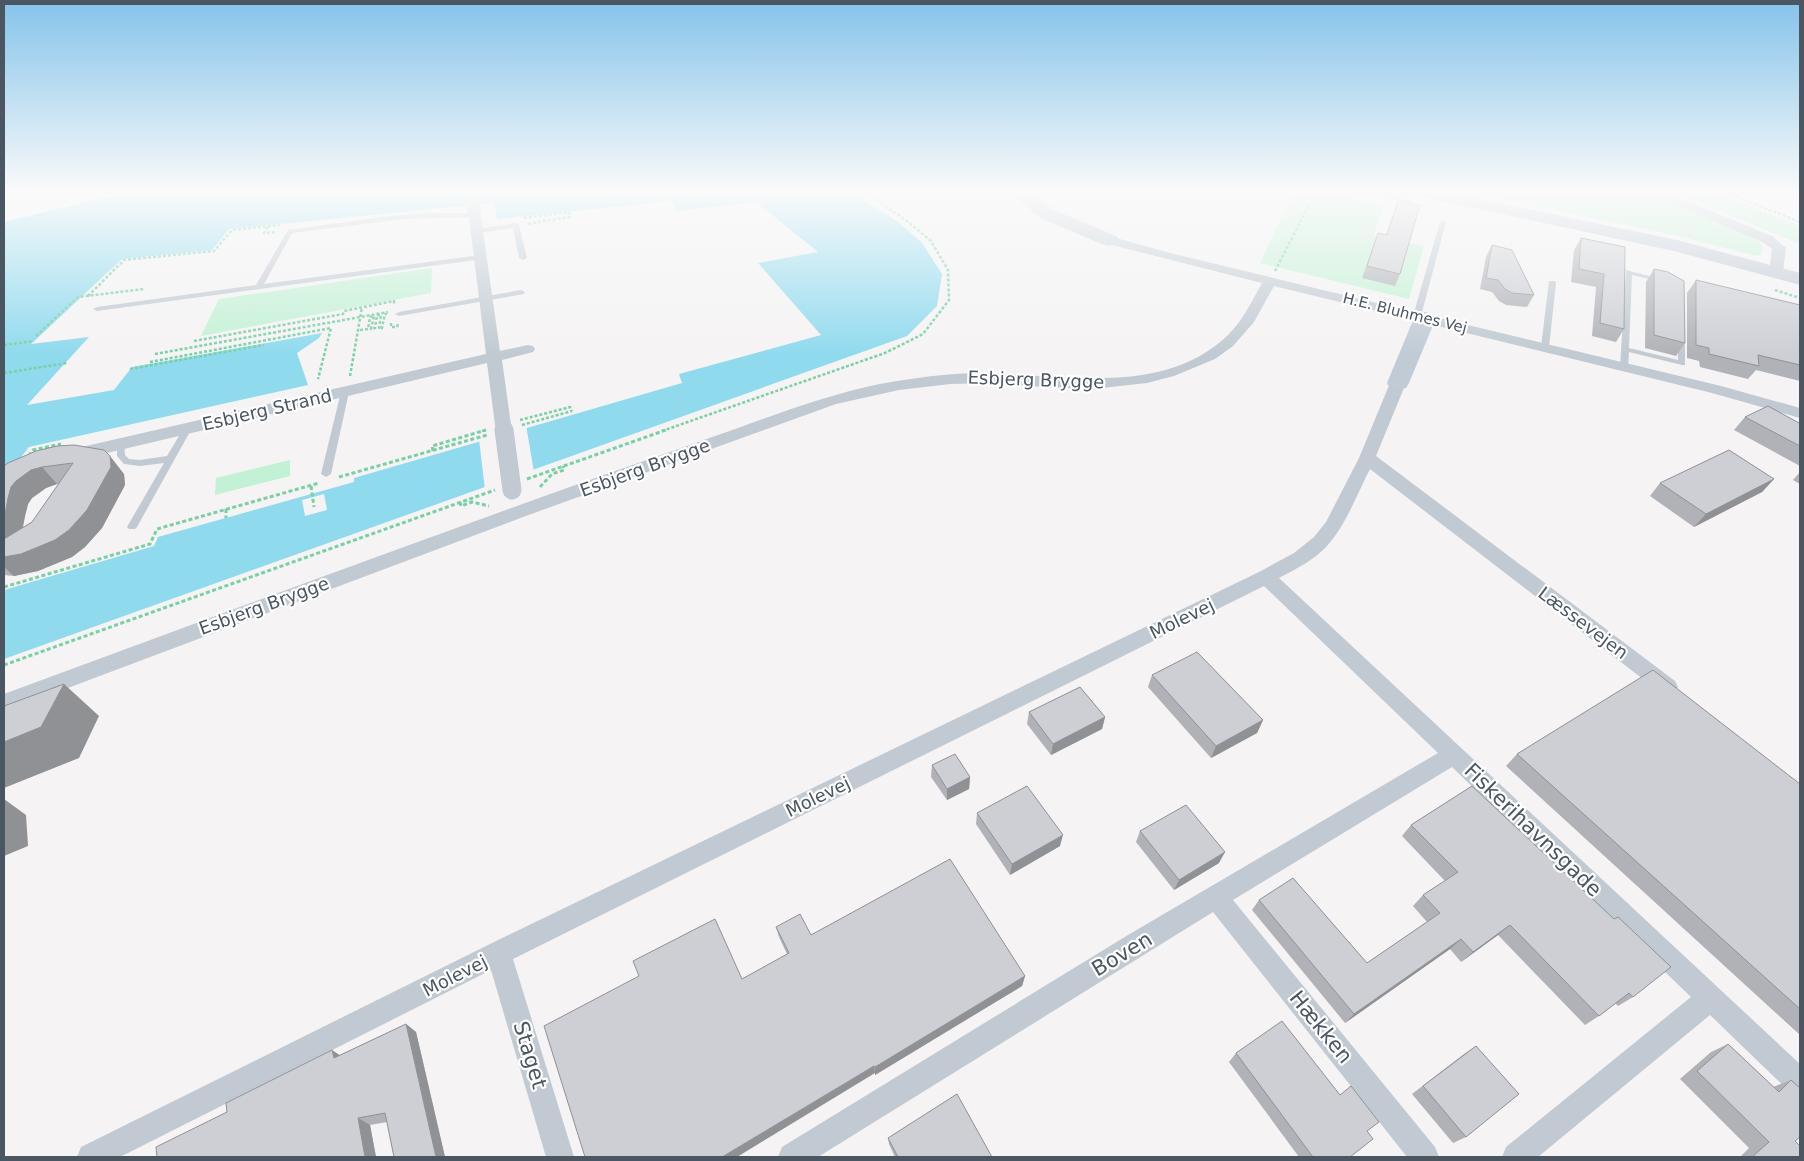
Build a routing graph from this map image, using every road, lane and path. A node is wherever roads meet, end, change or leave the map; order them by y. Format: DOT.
graph roads {
  1 [pos="281,247"];
  2 [pos="479,247"];
  3 [pos="521,247"];
  4 [pos="935,247"];
  5 [pos="1135,247"];
  6 [pos="1288,247"];
  7 [pos="1437,247"];
  8 [pos="1678,247"];
  9 [pos="1778,247"];
  10 [pos="480,257"];
  11 [pos="523,258"];
  12 [pos="1776,272"];
  13 [pos="1800,279"];
  14 [pos="1271,280"];
  15 [pos="1552,283"];
  16 [pos="1667,283"];
  17 [pos="151,288"];
  18 [pos="258,288"];
  19 [pos="521,292"];
  20 [pos="486,299"];
  21 [pos="393,306"];
  22 [pos="362,307"];
  23 [pos="97,309"];
  24 [pos="386,312"];
  25 [pos="382,314"];
  26 [pos="396,314"];
  27 [pos="361,316"];
  28 [pos="370,316"];
  29 [pos="1421,317"];
  30 [pos="392,320"];
  31 [pos="1682,327"];
  32 [pos="379,328"];
  33 [pos="371,329"];
  34 [pos="359,331"];
  35 [pos="36,336"];
  36 [pos="34,341"];
  37 [pos="194,341"];
  38 [pos="4,345"];
  39 [pos="264,345"];
  40 [pos="1545,347"];
  41 [pos="528,349"];
  42 [pos="1625,349"];
  43 [pos="155,354"];
  44 [pos="494,357"];
  45 [pos="67,363"];
  46 [pos="150,364"];
  47 [pos="1624,367"];
  48 [pos="130,369"];
  49 [pos="4,372"];
  50 [pos="318,379"];
  51 [pos="1398,383"];
  52 [pos="347,384"];
  53 [pos="572,411"];
  54 [pos="1800,413"];
  55 [pos="510,426"];
  56 [pos="188,428"];
  57 [pos="489,435"];
  58 [pos="121,444"];
  59 [pos="58,458"];
  60 [pos="1367,458"];
  61 [pos="171,459"];
  62 [pos="328,477"];
  63 [pos="320,483"];
  64 [pos="311,486"];
  65 [pos="512,486"];
  66 [pos="314,506"];
  67 [pos="226,509"];
  68 [pos="517,513"];
  69 [pos="226,518"];
  70 [pos="132,527"];
  71 [pos="1266,577"];
  72 [pos="4,587"];
  73 [pos="4,665"];
  74 [pos="1682,698"];
  75 [pos="4,703"];
  76 [pos="1454,755"];
  77 [pos="1216,897"];
  78 [pos="499,953"];
  79 [pos="1710,998"];
  80 [pos="1800,1082"];
  81 [pos="90,1157"];
  82 [pos="560,1157"];
  83 [pos="792,1157"];
  84 [pos="1425,1157"];
  85 [pos="1516,1157"];
  1 -- 18 [label="lane"];
  2 -- 10 [label="street"];
  3 -- 11 [label="lane"];
  4 -- 65 [label="path"];
  5 -- 14 [label="street, H.E. Bluhmes Vej"];
  6 -- 14 [label="path"];
  7 -- 29 [label="lane"];
  8 -- 12 [label="main road"];
  9 -- 12 [label="street"];
  10 -- 18 [label="lane"];
  10 -- 20 [label="street"];
  12 -- 13 [label="main road"];
  14 -- 29 [label="street, H.E. Bluhmes Vej"];
  14 -- 68 [label="street, Esbjerg Brygge"];
  15 -- 40 [label="lane"];
  16 -- 42 [label="lane"];
  17 -- 35 [label="path"];
  18 -- 23 [label="lane"];
  19 -- 20 [label="lane"];
  20 -- 26 [label="lane"];
  20 -- 44 [label="street"];
  21 -- 22 [label="path"];
  22 -- 27 [label="path"];
  22 -- 37 [label="path"];
  24 -- 25 [label="path"];
  25 -- 28 [label="path"];
  25 -- 32 [label="path"];
  25 -- 33 [label="path"];
  26 -- 30 [label="path"];
  26 -- 32 [label="path"];
  27 -- 28 [label="path"];
  27 -- 34 [label="path"];
  27 -- 43 [label="path"];
  28 -- 33 [label="path"];
  28 -- 34 [label="path"];
  29 -- 40 [label="street, H.E. Bluhmes Vej"];
  29 -- 51 [label="main road, Molevej"];
  31 -- 42 [label="lane"];
  32 -- 33 [label="path"];
  33 -- 34 [label="path"];
  34 -- 52 [label="path"];
  36 -- 38 [label="path"];
  39 -- 46 [label="path"];
  40 -- 47 [label="street, H.E. Bluhmes Vej"];
  41 -- 44 [label="street, Esbjerg Strand"];
  42 -- 47 [label="lane"];
  44 -- 52 [label="street, Esbjerg Strand"];
  44 -- 55 [label="street"];
  45 -- 49 [label="path"];
  46 -- 48 [label="path"];
  46 -- 50 [label="path"];
  47 -- 54 [label="street, H.E. Bluhmes Vej"];
  51 -- 60 [label="street, Molevej"];
  52 -- 56 [label="street, Esbjerg Strand"];
  52 -- 62 [label="lane"];
  53 -- 55 [label="path"];
  55 -- 65 [label="street, bridge"];
  56 -- 58 [label="street, Esbjerg Strand"];
  56 -- 61 [label="lane"];
  57 -- 62 [label="path"];
  58 -- 59 [label="street, Esbjerg Strand"];
  58 -- 61 [label="lane"];
  60 -- 71 [label="street, Molevej"];
  60 -- 74 [label="street, Læssevejen"];
  61 -- 70 [label="lane"];
  63 -- 64 [label="path"];
  64 -- 66 [label="path"];
  64 -- 67 [label="path"];
  65 -- 68 [label="street"];
  65 -- 73 [label="path"];
  67 -- 69 [label="path"];
  67 -- 72 [label="path"];
  68 -- 75 [label="street, Esbjerg Brygge"];
  71 -- 76 [label="street, Fiskerihavnsgade"];
  71 -- 78 [label="street, Molevej"];
  76 -- 77 [label="street, Boven"];
  76 -- 79 [label="street, Fiskerihavnsgade"];
  77 -- 83 [label="street, Boven"];
  77 -- 84 [label="street, Hækken"];
  78 -- 81 [label="street, Molevej"];
  78 -- 82 [label="street, Staget"];
  79 -- 80 [label="street, Fiskerihavnsgade"];
  79 -- 85 [label="street"];
}
